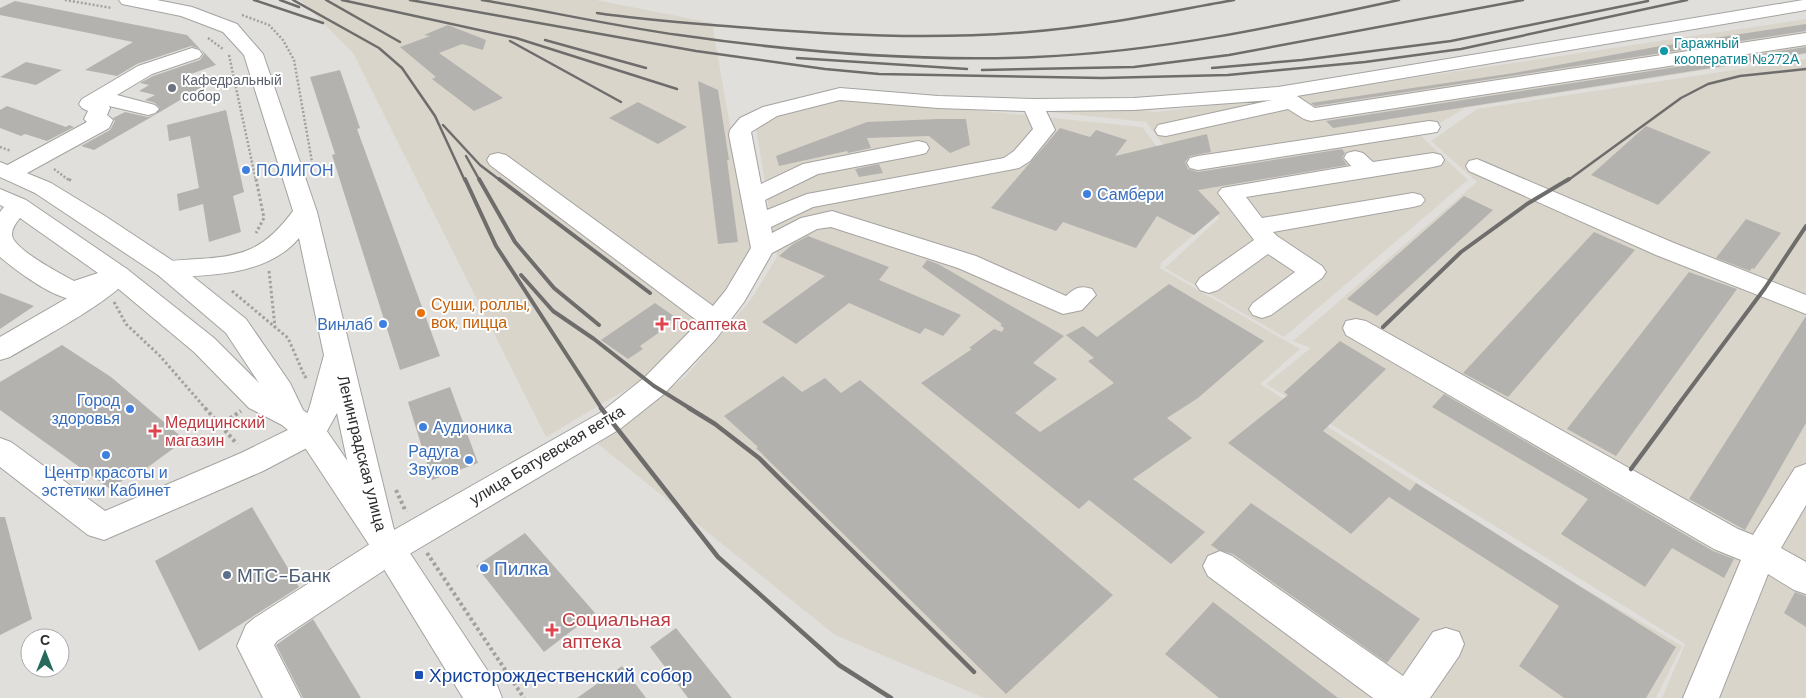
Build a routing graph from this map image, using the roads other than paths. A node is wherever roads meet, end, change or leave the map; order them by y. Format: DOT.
graph roads {
  1 [pos="121,4"];
  2 [pos="1806,5"];
  3 [pos="1806,39"];
  4 [pos="192,54"];
  5 [pos="1278,92"];
  6 [pos="99,97"];
  7 [pos="1034,105"];
  8 [pos="148,109"];
  9 [pos="1311,116"];
  10 [pos="1429,127"];
  11 [pos="1166,130"];
  12 [pos="1338,141"];
  13 [pos="918,148"];
  14 [pos="498,160"];
  15 [pos="1433,160"];
  16 [pos="1198,163"];
  17 [pos="1477,166"];
  18 [pos="1368,170"];
  19 [pos="5,171"];
  20 [pos="753,197"];
  21 [pos="9,200"];
  22 [pos="1412,200"];
  23 [pos="305,212"];
  24 [pos="1262,234"];
  25 [pos="761,236"];
  26 [pos="167,269"];
  27 [pos="118,275"];
  28 [pos="1209,284"];
  29 [pos="1083,295"];
  30 [pos="1806,305"];
  31 [pos="1262,309"];
  32 [pos="715,321"];
  33 [pos="1356,328"];
  34 [pos="0,350"];
  35 [pos="335,358"];
  36 [pos="301,424"];
  37 [pos="0,450"];
  38 [pos="1806,477"];
  39 [pos="395,539"];
  40 [pos="1760,553"];
  41 [pos="1220,566"];
  42 [pos="1806,579"];
  43 [pos="1446,644"];
  44 [pos="1710,694"];
  45 [pos="282,698"];
  46 [pos="484,698"];
  47 [pos="1403,698"];
  48 [pos="1409,698"];
  1 -- 23 [label="main road, Ленинградская улица"];
  2 -- 5 [label="main road"];
  3 -- 9 [label="main road"];
  4 -- 6 [label="main road"];
  5 -- 7 [label="main road"];
  5 -- 9 [label="main road"];
  5 -- 11 [label="main road"];
  6 -- 8 [label="main road"];
  6 -- 19 [label="main road"];
  7 -- 20 [label="main road"];
  7 -- 25 [label="main road"];
  9 -- 12 [label="main road"];
  10 -- 12 [label="main road"];
  12 -- 16 [label="main road"];
  12 -- 18 [label="main road"];
  13 -- 20 [label="main road"];
  14 -- 32 [label="main road"];
  15 -- 18 [label="main road"];
  17 -- 30 [label="main road"];
  18 -- 24 [label="main road"];
  19 -- 26 [label="main road"];
  20 -- 25 [label="main road"];
  21 -- 27 [label="main road"];
  21 -- 27 [label="main road"];
  22 -- 24 [label="main road"];
  23 -- 26 [label="main road"];
  23 -- 35 [label="main road, Ленинградская улица"];
  24 -- 28 [label="main road"];
  24 -- 31 [label="main road"];
  25 -- 29 [label="main road"];
  25 -- 32 [label="main road, улица Батуевская ветка"];
  26 -- 36 [label="main road"];
  27 -- 34 [label="main road"];
  27 -- 36 [label="main road"];
  32 -- 39 [label="main road, улица Батуевская ветка"];
  33 -- 40 [label="main road"];
  35 -- 36 [label="main road"];
  35 -- 39 [label="main road, Ленинградская улица"];
  36 -- 37 [label="main road"];
  36 -- 39 [label="main road"];
  38 -- 40 [label="main road"];
  39 -- 45 [label="main road, улица Батуевская ветка"];
  39 -- 46 [label="main road, Ленинградская улица"];
  40 -- 42 [label="main road"];
  40 -- 44 [label="main road"];
  41 -- 47 [label="main road"];
  43 -- 48 [label="main road"];
}
